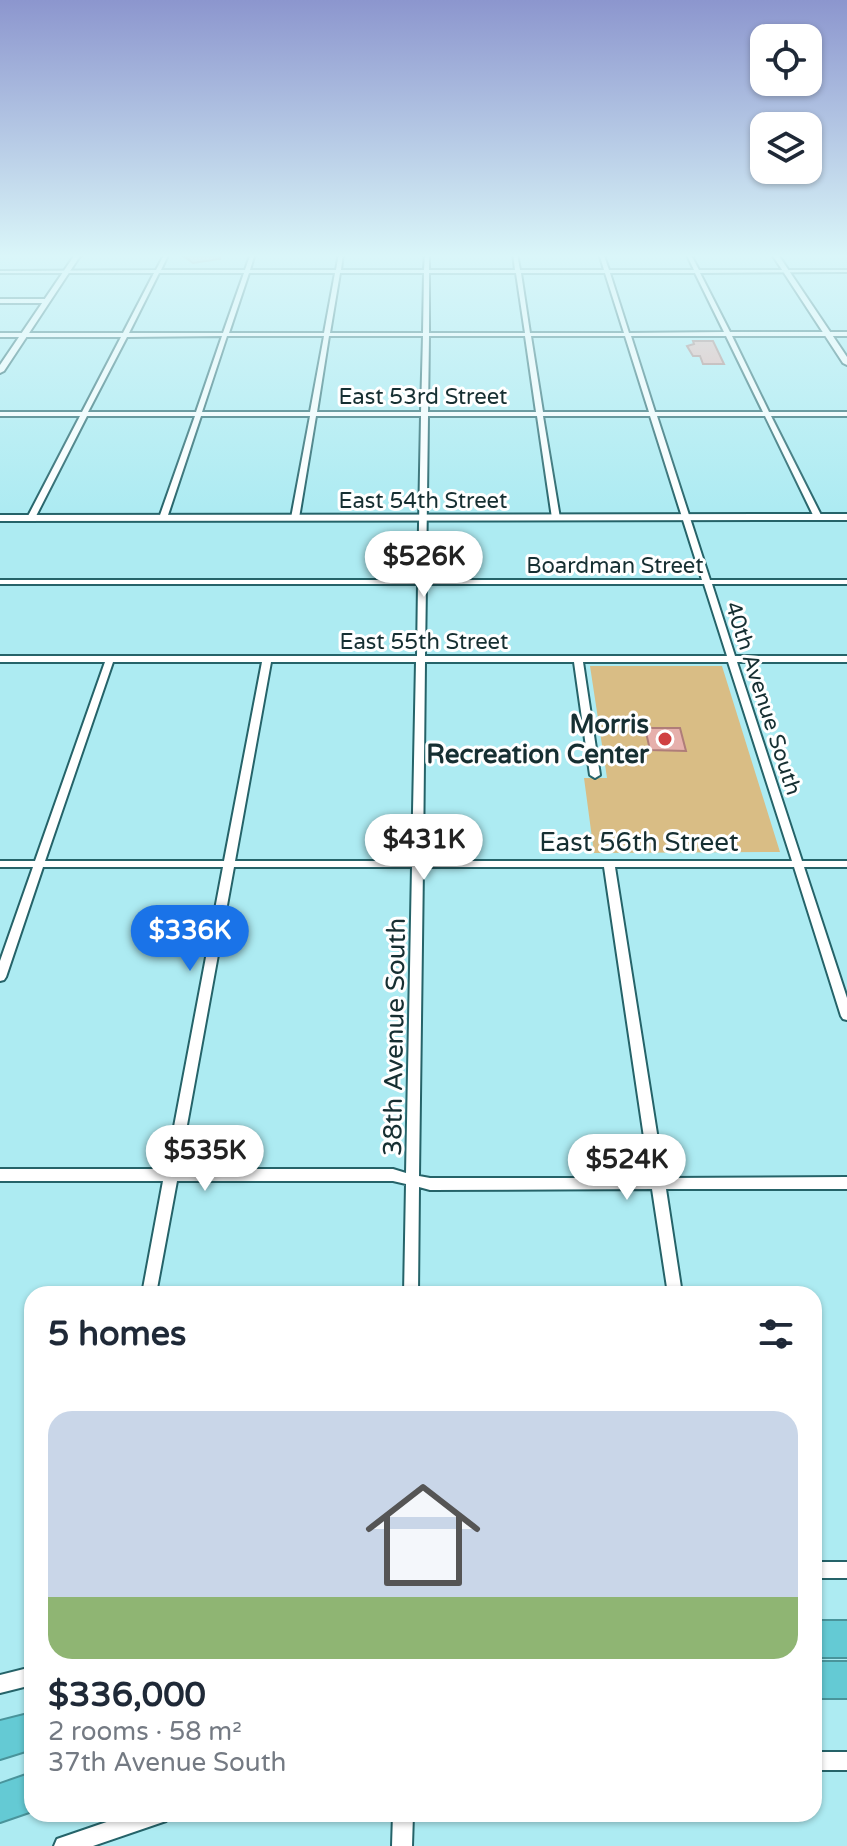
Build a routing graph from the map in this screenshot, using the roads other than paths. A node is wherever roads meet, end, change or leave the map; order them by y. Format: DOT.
graph roads {
  1 [pos="22,339"];
  2 [pos="122,339"];
  3 [pos="225,339"];
  4 [pos="325,339"];
  5 [pos="427,339"];
  6 [pos="528,339"];
  7 [pos="629,339"];
  8 [pos="730,339"];
  9 [pos="831,339"];
  10 [pos="847,363"];
  11 [pos="0,371"];
  12 [pos="0,414"];
  13 [pos="84,414"];
  14 [pos="198,414"];
  15 [pos="312,414"];
  16 [pos="426,414"];
  17 [pos="539,414"];
  18 [pos="653,414"];
  19 [pos="767,414"];
  20 [pos="847,414"];
  21 [pos="818,517"];
  22 [pos="847,517"];
  23 [pos="0,518"];
  24 [pos="31,518"];
  25 [pos="163,518"];
  26 [pos="295,518"];
  27 [pos="425,518"];
  28 [pos="556,518"];
  29 [pos="687,518"];
  30 [pos="0,582"];
  31 [pos="847,582"];
  32 [pos="423,583"];
  33 [pos="708,583"];
  34 [pos="0,659"];
  35 [pos="110,659"];
  36 [pos="267,659"];
  37 [pos="421,659"];
  38 [pos="578,659"];
  39 [pos="733,659"];
  40 [pos="847,659"];
  41 [pos="595,775"];
  42 [pos="0,864"];
  43 [pos="41,864"];
  44 [pos="229,864"];
  45 [pos="420,864"];
  46 [pos="609,864"];
  47 [pos="797,864"];
  48 [pos="847,864"];
  49 [pos="0,977"];
  50 [pos="847,1016"];
  51 [pos="0,1175"];
  52 [pos="171,1175"];
  53 [pos="412,1179"];
  54 [pos="658,1183"];
  55 [pos="847,1183"];
  56 [pos="150,1286"];
  57 [pos="411,1286"];
  58 [pos="674,1286"];
  59 [pos="822,1570"];
  60 [pos="847,1570"];
  61 [pos="822,1639"];
  62 [pos="847,1639"];
  63 [pos="24,1678"];
  64 [pos="822,1680"];
  65 [pos="847,1680"];
  66 [pos="0,1684"];
  67 [pos="24,1733"];
  68 [pos="0,1740"];
  69 [pos="822,1761"];
  70 [pos="847,1761"];
  71 [pos="24,1781"];
  72 [pos="0,1787"];
  73 [pos="24,1795"];
  74 [pos="0,1803"];
  75 [pos="135,1822"];
  76 [pos="403,1822"];
  77 [pos="64,1846"];
  78 [pos="402,1846"];
  1 -- 11 [label="street"];
  2 -- 13 [label="street"];
  3 -- 14 [label="street"];
  4 -- 15 [label="street"];
  5 -- 16 [label="street, 38th Avenue South"];
  6 -- 17 [label="street"];
  7 -- 18 [label="street, 40th Avenue South"];
  8 -- 19 [label="street"];
  9 -- 10 [label="street"];
  12 -- 13 [label="street, East 53rd Street"];
  13 -- 14 [label="street, East 53rd Street"];
  13 -- 24 [label="street"];
  14 -- 15 [label="street, East 53rd Street"];
  14 -- 25 [label="street"];
  15 -- 16 [label="street, East 53rd Street"];
  15 -- 26 [label="street"];
  16 -- 17 [label="street, East 53rd Street"];
  16 -- 27 [label="street, 38th Avenue South"];
  17 -- 18 [label="street, East 53rd Street"];
  17 -- 28 [label="street"];
  18 -- 19 [label="street, East 53rd Street"];
  18 -- 29 [label="street, 40th Avenue South"];
  19 -- 20 [label="street, East 53rd Street"];
  19 -- 21 [label="street"];
  21 -- 22 [label="street, East 54th Street"];
  21 -- 29 [label="street, East 54th Street"];
  23 -- 24 [label="street, East 54th Street"];
  24 -- 25 [label="street, East 54th Street"];
  25 -- 26 [label="street, East 54th Street"];
  26 -- 27 [label="street, East 54th Street"];
  27 -- 28 [label="street, East 54th Street"];
  27 -- 32 [label="street, 38th Avenue South"];
  28 -- 29 [label="street, East 54th Street"];
  29 -- 33 [label="street, 40th Avenue South"];
  30 -- 32 [label="street, Boardman Street"];
  31 -- 33 [label="street, Boardman Street"];
  32 -- 33 [label="street, Boardman Street"];
  32 -- 37 [label="street, 38th Avenue South"];
  33 -- 39 [label="street, 40th Avenue South"];
  34 -- 35 [label="street, East 55th Street"];
  35 -- 36 [label="street, East 55th Street"];
  35 -- 43 [label="street"];
  36 -- 37 [label="street, East 55th Street"];
  36 -- 44 [label="street"];
  37 -- 38 [label="street, East 55th Street"];
  37 -- 45 [label="street, 38th Avenue South"];
  38 -- 39 [label="street, East 55th Street"];
  38 -- 41 [label="street"];
  39 -- 40 [label="street, East 55th Street"];
  39 -- 47 [label="street, 40th Avenue South"];
  42 -- 43 [label="street, East 56th Street"];
  43 -- 44 [label="street, East 56th Street"];
  43 -- 49 [label="street"];
  44 -- 45 [label="street, East 56th Street"];
  44 -- 52 [label="street"];
  45 -- 46 [label="street, East 56th Street"];
  45 -- 53 [label="street, 38th Avenue South"];
  46 -- 47 [label="street, East 56th Street"];
  46 -- 54 [label="street"];
  47 -- 48 [label="street, East 56th Street"];
  47 -- 50 [label="street, 40th Avenue South"];
  51 -- 52 [label="street"];
  52 -- 53 [label="street"];
  52 -- 56 [label="street"];
  53 -- 54 [label="street"];
  53 -- 57 [label="street, 38th Avenue South"];
  54 -- 55 [label="street"];
  54 -- 58 [label="street"];
  59 -- 60 [label="street"];
  61 -- 62 [label="highway"];
  63 -- 66 [label="street"];
  64 -- 65 [label="highway"];
  67 -- 68 [label="highway"];
  69 -- 70 [label="street"];
  71 -- 72 [label="highway"];
  73 -- 74 [label="highway"];
  75 -- 77 [label="street"];
  76 -- 78 [label="street"];
}
